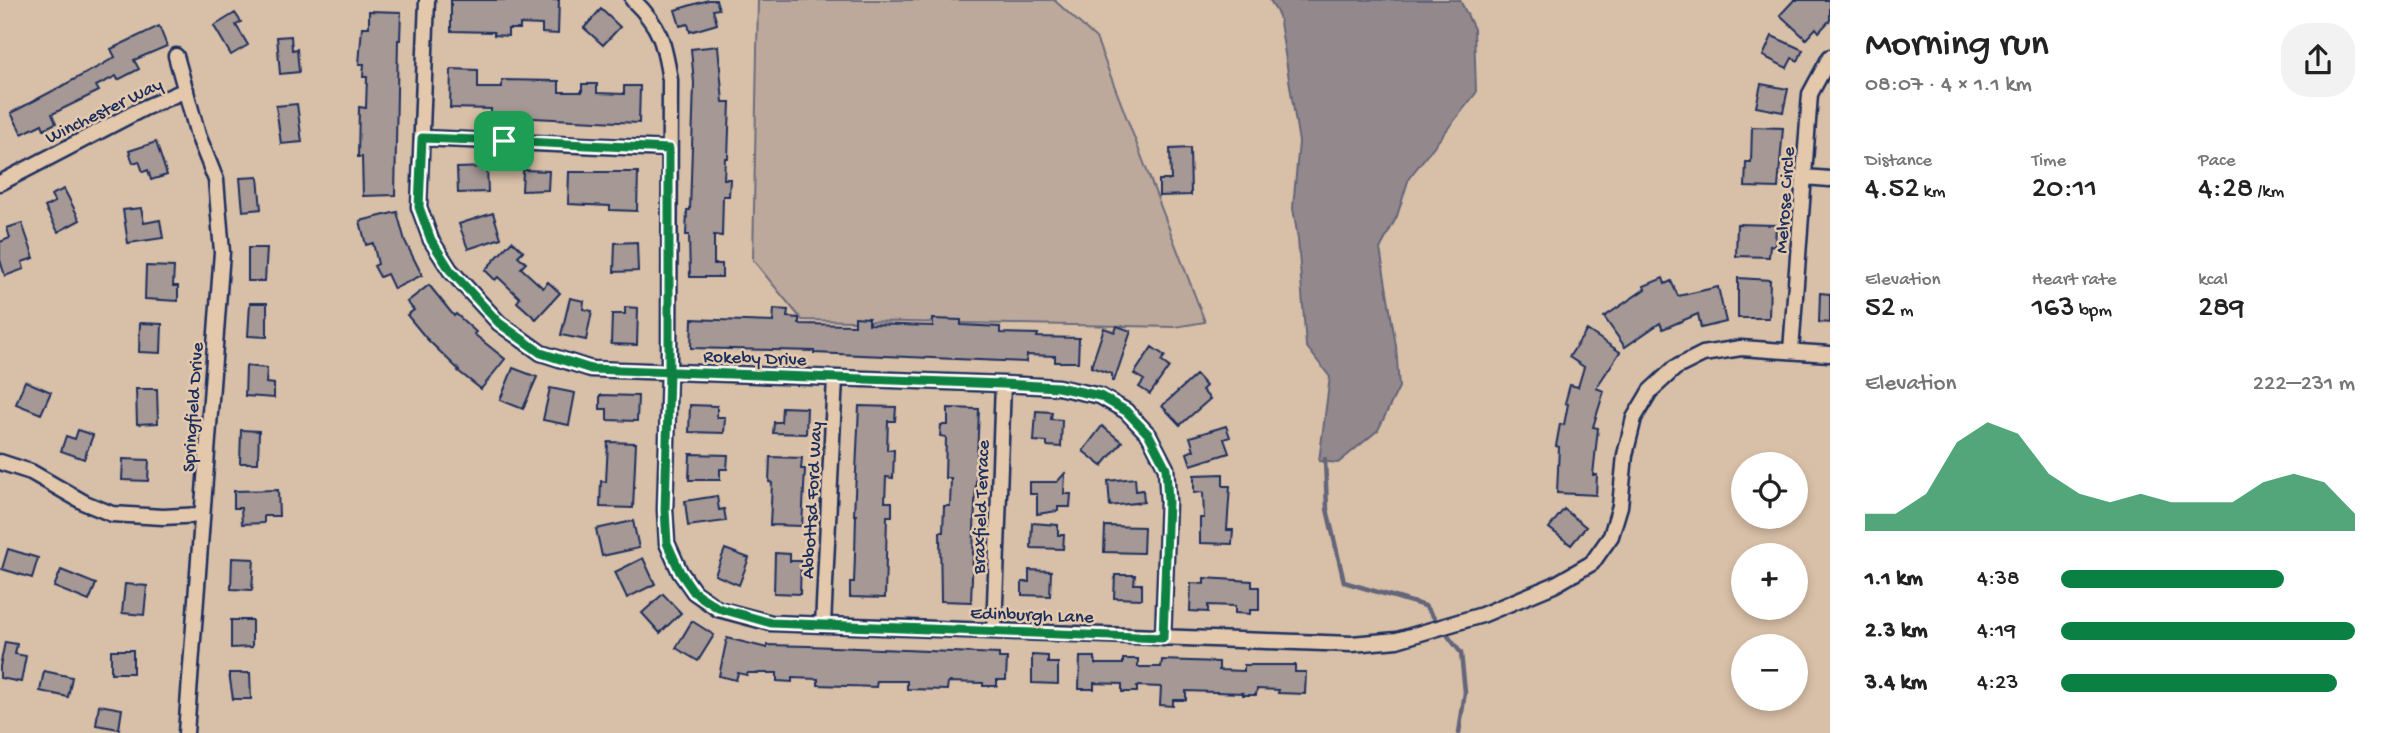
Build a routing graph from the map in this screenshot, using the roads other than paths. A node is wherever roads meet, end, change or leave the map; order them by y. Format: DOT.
graph roads {
  1 [pos="427,0"];
  2 [pos="633,0"];
  3 [pos="176,56"];
  4 [pos="1830,57"];
  5 [pos="186,90"];
  6 [pos="422,138"];
  7 [pos="669,149"];
  8 [pos="1804,177"];
  9 [pos="1830,179"];
  10 [pos="0,183"];
  11 [pos="1791,351"];
  12 [pos="1830,354"];
  13 [pos="669,372"];
  14 [pos="835,378"];
  15 [pos="1003,384"];
  16 [pos="0,462"];
  17 [pos="202,514"];
  18 [pos="823,625"];
  19 [pos="994,631"];
  20 [pos="1163,638"];
  21 [pos="186,733"];
  1 -- 6 [label="street, Rokeby Drive"];
  2 -- 7 [label="street, Edinburgh Lane"];
  3 -- 5 [label="street, Springfield Drive"];
  4 -- 8 [label="street, Melrose Circle"];
  5 -- 10 [label="street, Winchester Way"];
  5 -- 17 [label="street, Springfield Drive"];
  6 -- 7 [label="street"];
  6 -- 13 [label="street, Rokeby Drive"];
  7 -- 13 [label="street, Edinburgh Lane"];
  8 -- 9 [label="street"];
  8 -- 11 [label="street, Melrose Circle"];
  11 -- 12 [label="street, Edinburgh Lane"];
  11 -- 20 [label="street, Edinburgh Lane"];
  13 -- 14 [label="street, Rokeby Drive"];
  13 -- 18 [label="street, Edinburgh Lane"];
  14 -- 15 [label="street, Rokeby Drive"];
  14 -- 18 [label="street, Abbottsd Ford Way"];
  15 -- 19 [label="street, Braxfield Terrace"];
  15 -- 20 [label="street, Rokeby Drive"];
  16 -- 17 [label="street"];
  17 -- 21 [label="street, Springfield Drive"];
  18 -- 19 [label="street, Edinburgh Lane"];
  19 -- 20 [label="street, Edinburgh Lane"];
}
